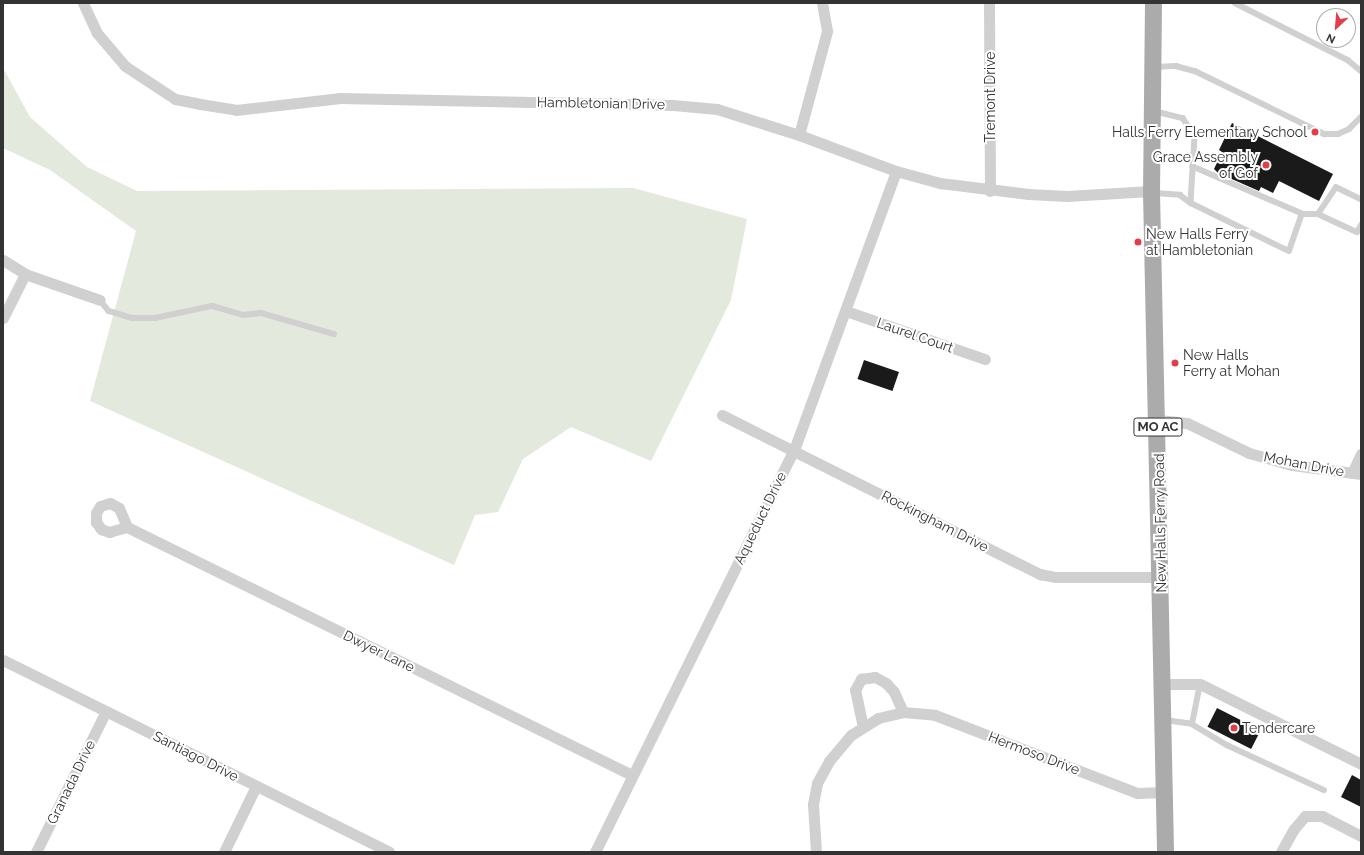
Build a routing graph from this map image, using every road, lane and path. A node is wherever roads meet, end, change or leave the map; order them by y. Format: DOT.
graph roads {
  1 [pos="83,3"];
  2 [pos="822,3"];
  3 [pos="989,3"];
  4 [pos="1153,3"];
  5 [pos="1235,3"];
  6 [pos="1152,67"];
  7 [pos="1361,71"];
  8 [pos="1152,111"];
  9 [pos="1361,117"];
  10 [pos="799,135"];
  11 [pos="1193,167"];
  12 [pos="896,171"];
  13 [pos="990,191"];
  14 [pos="1151,192"];
  15 [pos="1361,199"];
  16 [pos="1191,203"];
  17 [pos="1302,214"];
  18 [pos="1318,214"];
  19 [pos="1361,225"];
  20 [pos="3,260"];
  21 [pos="25,274"];
  22 [pos="100,300"];
  23 [pos="846,311"];
  24 [pos="3,318"];
  25 [pos="334,334"];
  26 [pos="985,359"];
  27 [pos="722,415"];
  28 [pos="1158,420"];
  29 [pos="794,450"];
  30 [pos="1361,454"];
  31 [pos="1357,474"];
  32 [pos="127,527"];
  33 [pos="1161,577"];
  34 [pos="3,660"];
  35 [pos="1162,684"];
  36 [pos="1200,684"];
  37 [pos="106,711"];
  38 [pos="903,712"];
  39 [pos="1163,720"];
  40 [pos="1192,724"];
  41 [pos="863,727"];
  42 [pos="1361,764"];
  43 [pos="632,775"];
  44 [pos="256,786"];
  45 [pos="1324,790"];
  46 [pos="1164,792"];
  47 [pos="1361,836"];
  48 [pos="36,852"];
  49 [pos="224,852"];
  50 [pos="389,852"];
  51 [pos="595,852"];
  52 [pos="816,852"];
  53 [pos="1165,852"];
  54 [pos="1281,852"];
  1 -- 10 [label="street, Hambletonian Drive"];
  2 -- 10 [label="street"];
  3 -- 13 [label="street, Tremont Drive"];
  4 -- 6 [label="main road, New Halls Ferry Road / MO AC"];
  5 -- 7 [label="lane"];
  6 -- 8 [label="main road, New Halls Ferry Road / MO AC"];
  6 -- 9 [label="lane"];
  8 -- 11 [label="lane"];
  8 -- 14 [label="main road, New Halls Ferry Road / MO AC"];
  10 -- 12 [label="street, Hambletonian Drive"];
  11 -- 16 [label="lane"];
  11 -- 17 [label="lane"];
  12 -- 13 [label="street, Hambletonian Drive"];
  12 -- 23 [label="street, Aqueduct Drive"];
  13 -- 14 [label="street, Hambletonian Drive"];
  14 -- 16 [label="lane"];
  14 -- 28 [label="main road, New Halls Ferry Road / MO AC"];
  15 -- 18 [label="lane"];
  16 -- 17 [label="lane"];
  17 -- 18 [label="lane"];
  18 -- 19 [label="lane"];
  20 -- 21 [label="street"];
  21 -- 22 [label="street"];
  21 -- 24 [label="street"];
  22 -- 25 [label="lane"];
  23 -- 26 [label="street, Laurel Court"];
  23 -- 29 [label="street, Aqueduct Drive"];
  27 -- 29 [label="street, Rockingham Drive"];
  28 -- 31 [label="street, Mohan Drive"];
  28 -- 33 [label="main road, New Halls Ferry Road / MO AC"];
  29 -- 33 [label="street, Rockingham Drive"];
  29 -- 43 [label="street, Aqueduct Drive"];
  30 -- 31 [label="street"];
  32 -- 43 [label="street, Dwyer Lane"];
  33 -- 35 [label="main road, New Halls Ferry Road / MO AC"];
  34 -- 37 [label="street, Santiago Drive"];
  35 -- 36 [label="street"];
  35 -- 39 [label="main road, New Halls Ferry Road / MO AC"];
  36 -- 40 [label="lane"];
  36 -- 42 [label="street"];
  37 -- 44 [label="street, Santiago Drive"];
  37 -- 48 [label="street, Granada Drive"];
  38 -- 41 [label="street, Hermoso Drive"];
  38 -- 41 [label="street"];
  38 -- 46 [label="street, Hermoso Drive"];
  39 -- 40 [label="lane"];
  39 -- 46 [label="main road, New Halls Ferry Road / MO AC"];
  40 -- 45 [label="lane"];
  41 -- 52 [label="street, Hermoso Drive"];
  43 -- 51 [label="street, Aqueduct Drive"];
  44 -- 49 [label="street"];
  44 -- 50 [label="street, Santiago Drive"];
  46 -- 53 [label="main road, New Halls Ferry Road / MO AC"];
  47 -- 54 [label="street"];
}
